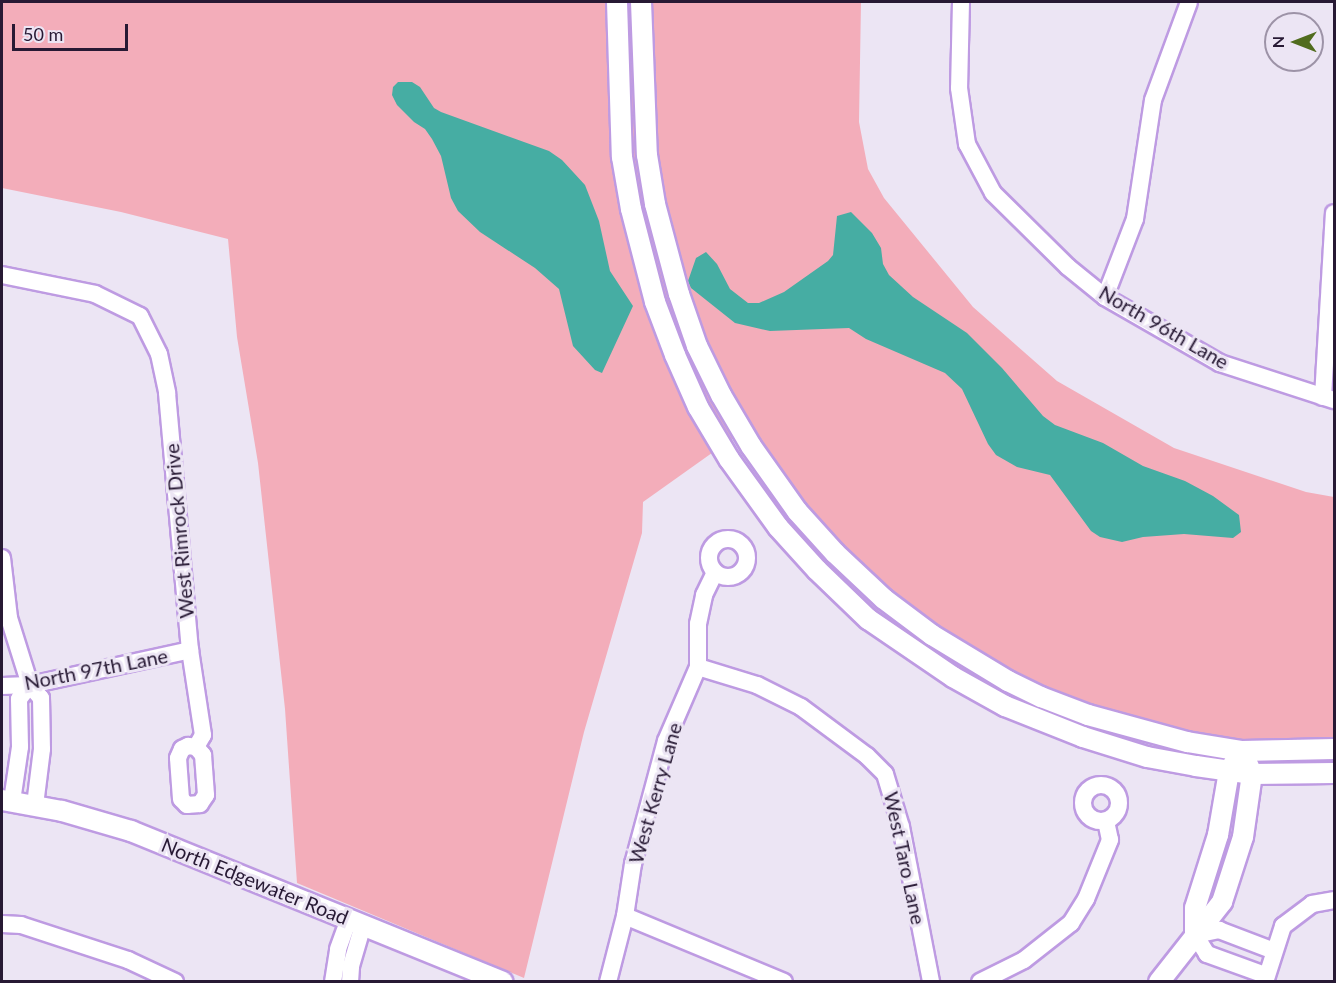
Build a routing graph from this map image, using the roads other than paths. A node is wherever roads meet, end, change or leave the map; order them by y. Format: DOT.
graph roads {
  1 [pos="616,2"];
  2 [pos="641,2"];
  3 [pos="961,2"];
  4 [pos="1189,2"];
  5 [pos="1335,213"];
  6 [pos="2,275"];
  7 [pos="1105,297"];
  8 [pos="1329,398"];
  9 [pos="2,558"];
  10 [pos="715,572"];
  11 [pos="190,650"];
  12 [pos="698,667"];
  13 [pos="30,685"];
  14 [pos="2,686"];
  15 [pos="196,747"];
  16 [pos="1335,749"];
  17 [pos="1242,751"];
  18 [pos="1229,771"];
  19 [pos="1252,774"];
  20 [pos="1335,774"];
  21 [pos="7,801"];
  22 [pos="35,805"];
  23 [pos="1106,820"];
  24 [pos="1335,900"];
  25 [pos="625,916"];
  26 [pos="356,922"];
  27 [pos="2,924"];
  28 [pos="1195,934"];
  29 [pos="1274,951"];
  30 [pos="1265,978"];
  31 [pos="175,981"];
  32 [pos="333,981"];
  33 [pos="350,981"];
  34 [pos="502,981"];
  35 [pos="608,981"];
  36 [pos="784,981"];
  37 [pos="931,981"];
  38 [pos="980,981"];
  39 [pos="1159,981"];
  1 -- 18 [label="street"];
  2 -- 17 [label="street"];
  3 -- 7 [label="street, North 96th Lane"];
  4 -- 7 [label="street"];
  5 -- 8 [label="street"];
  6 -- 11 [label="street, West Rimrock Drive"];
  7 -- 8 [label="street, North 96th Lane"];
  9 -- 13 [label="street"];
  10 -- 12 [label="street, West Kerry Lane"];
  11 -- 13 [label="street, North 97th Lane"];
  11 -- 15 [label="street, West Rimrock Drive"];
  12 -- 25 [label="street, West Kerry Lane"];
  12 -- 37 [label="street, West Taro Lane"];
  13 -- 14 [label="street, North 97th Lane"];
  13 -- 21 [label="street"];
  13 -- 22 [label="street"];
  16 -- 17 [label="street"];
  17 -- 18 [label="street"];
  17 -- 19 [label="street"];
  18 -- 19 [label="street"];
  18 -- 28 [label="street"];
  19 -- 20 [label="street"];
  19 -- 28 [label="street"];
  21 -- 22 [label="street, North Edgewater Road"];
  22 -- 26 [label="street, North Edgewater Road"];
  23 -- 38 [label="street"];
  24 -- 29 [label="street"];
  25 -- 35 [label="street, West Kerry Lane"];
  25 -- 36 [label="street"];
  26 -- 32 [label="street"];
  26 -- 33 [label="street"];
  26 -- 34 [label="street, North Edgewater Road"];
  27 -- 31 [label="street"];
  28 -- 29 [label="street"];
  28 -- 30 [label="street"];
  28 -- 39 [label="street"];
  29 -- 30 [label="street"];
}
